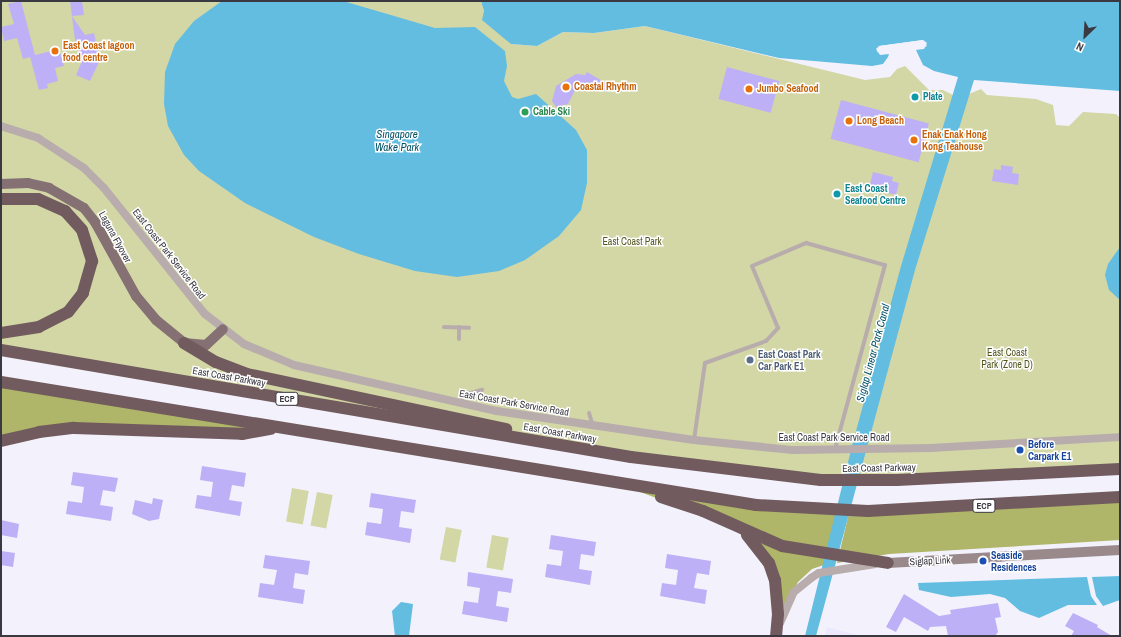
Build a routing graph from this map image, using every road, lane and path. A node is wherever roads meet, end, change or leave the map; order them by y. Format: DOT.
graph roads {
  1 [pos="1,126"];
  2 [pos="1,184"];
  3 [pos="1,199"];
  4 [pos="444,327"];
  5 [pos="459,327"];
  6 [pos="469,328"];
  7 [pos="223,329"];
  8 [pos="1,333"];
  9 [pos="458,338"];
  10 [pos="184,343"];
  11 [pos="1,350"];
  12 [pos="1,382"];
  13 [pos="482,390"];
  14 [pos="460,404"];
  15 [pos="589,413"];
  16 [pos="593,426"];
  17 [pos="274,428"];
  18 [pos="1120,437"];
  19 [pos="694,440"];
  20 [pos="1,441"];
  21 [pos="572,448"];
  22 [pos="835,449"];
  23 [pos="1120,469"];
  24 [pos="630,486"];
  25 [pos="1120,497"];
  26 [pos="740,528"];
  27 [pos="1120,550"];
  28 [pos="845,562"];
  29 [pos="888,562"];
  30 [pos="775,635"];
  1 -- 7 [label="street, East Coast Park Service Road"];
  2 -- 10 [label="main road, Laguna Flyover"];
  3 -- 8 [label="highway"];
  4 -- 5 [label="lane"];
  5 -- 6 [label="lane"];
  5 -- 9 [label="lane"];
  7 -- 10 [label="main road"];
  7 -- 14 [label="street, East Coast Park Service Road"];
  10 -- 21 [label="highway"];
  11 -- 21 [label="highway, East Coast Parkway / ECP"];
  12 -- 17 [label="highway, ECP"];
  13 -- 14 [label="lane"];
  14 -- 16 [label="street, East Coast Park Service Road"];
  15 -- 16 [label="lane"];
  16 -- 19 [label="street, East Coast Park Service Road"];
  17 -- 20 [label="highway"];
  17 -- 24 [label="highway, ECP"];
  18 -- 22 [label="street, East Coast Park Service Road"];
  19 -- 22 [label="street, East Coast Park Service Road"];
  19 -- 22 [label="lane"];
  21 -- 23 [label="highway, East Coast Parkway / ECP"];
  24 -- 25 [label="highway, ECP"];
  24 -- 26 [label="highway"];
  26 -- 28 [label="highway"];
  26 -- 30 [label="highway"];
  27 -- 29 [label="street, Siglap Link"];
  28 -- 29 [label="highway"];
  28 -- 30 [label="street"];
}
